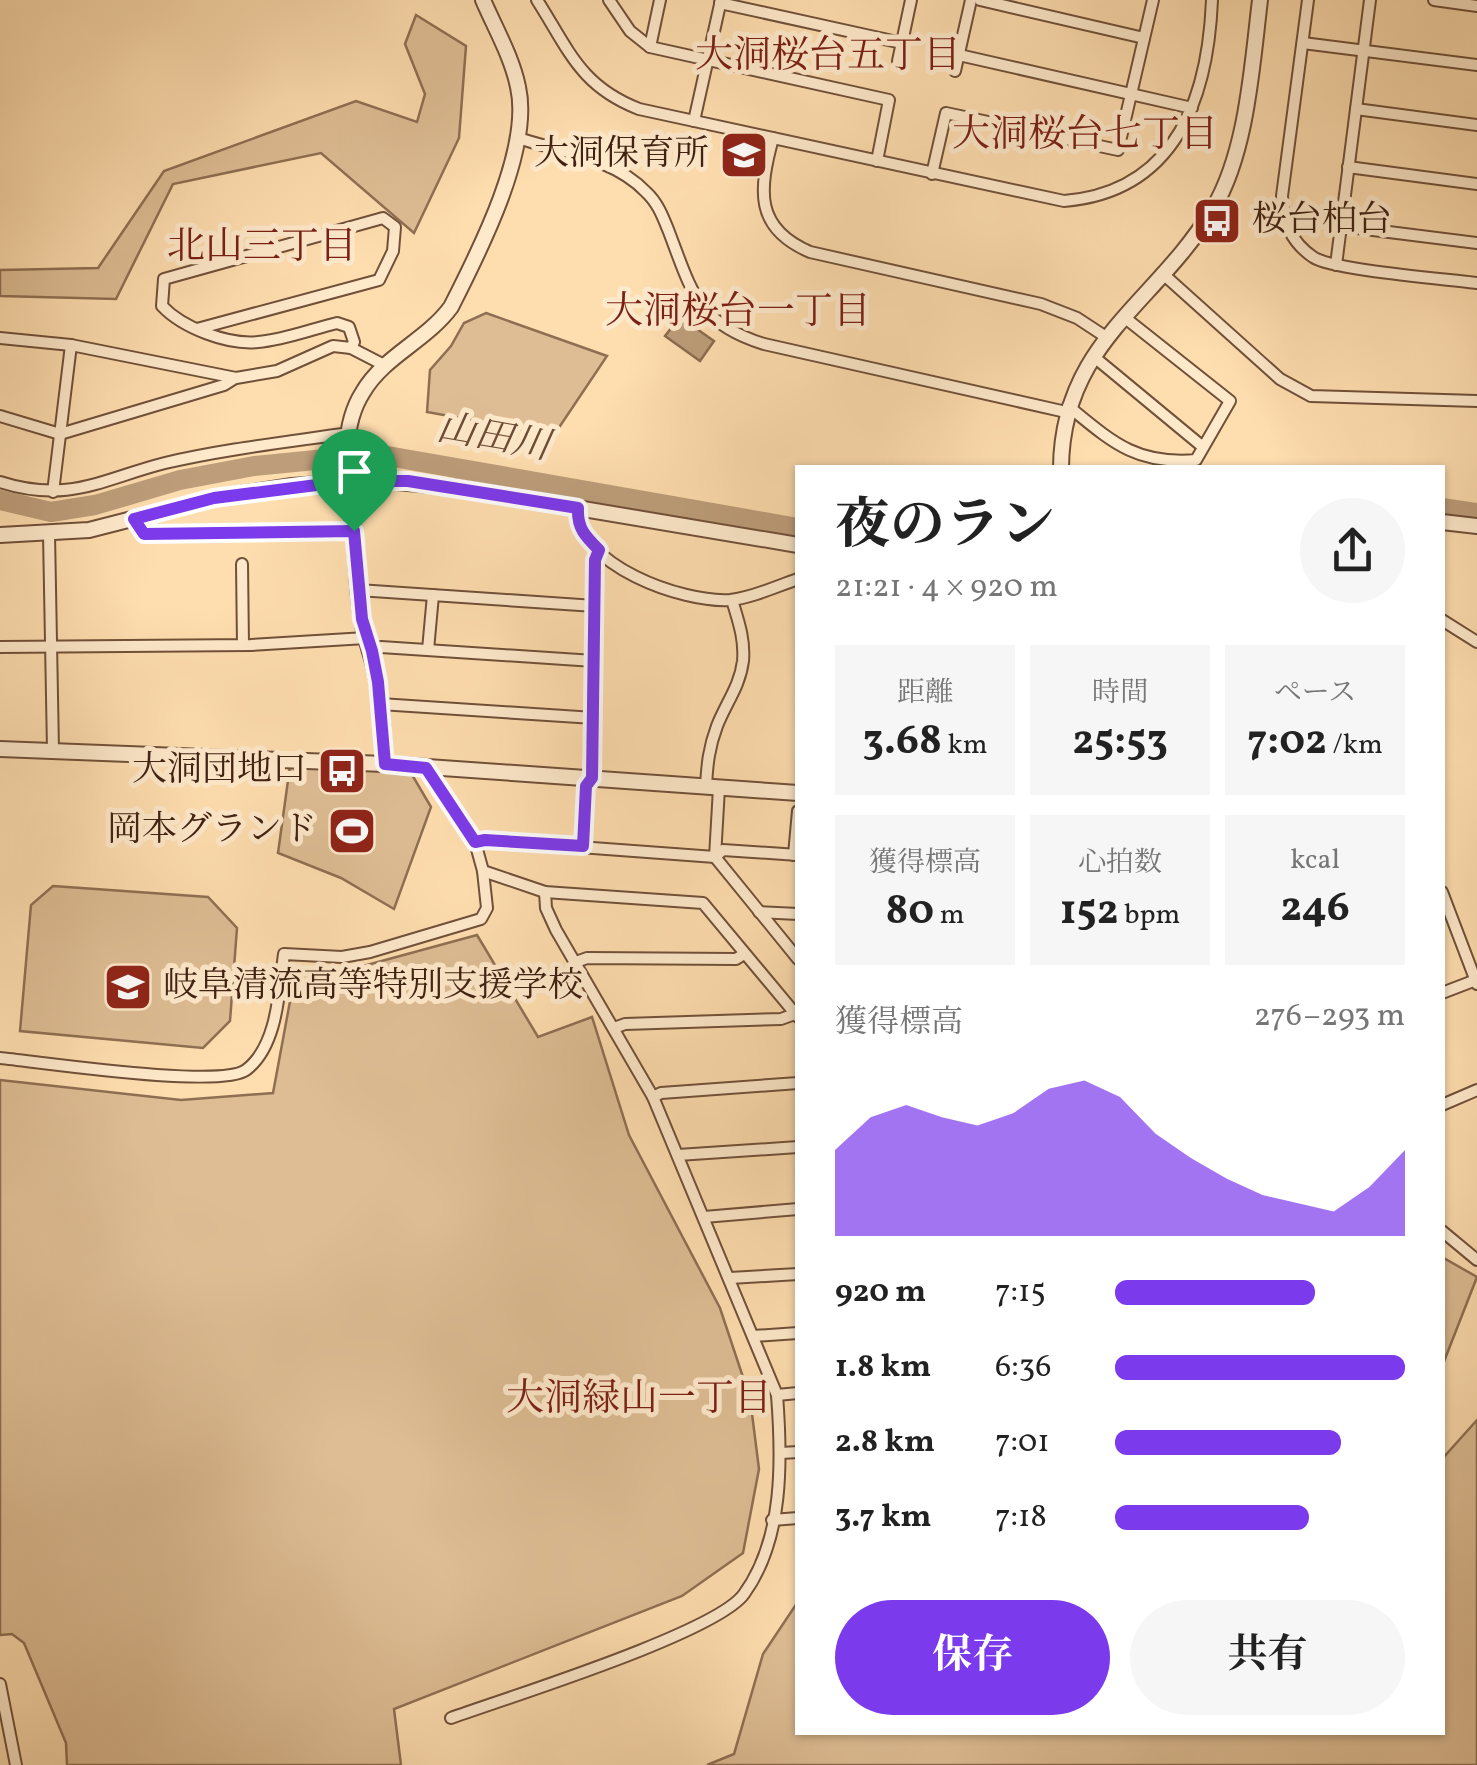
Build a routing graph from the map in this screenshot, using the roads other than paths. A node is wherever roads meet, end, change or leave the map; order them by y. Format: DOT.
graph roads {
  1 [pos="483,0"];
  2 [pos="538,0"];
  3 [pos="610,0"];
  4 [pos="660,0"];
  5 [pos="912,0"];
  6 [pos="972,0"];
  7 [pos="980,0"];
  8 [pos="1153,0"];
  9 [pos="1212,0"];
  10 [pos="1260,0"];
  11 [pos="1308,0"];
  12 [pos="1370,0"];
  13 [pos="1434,0"];
  14 [pos="721,2"];
  15 [pos="1477,6"];
  16 [pos="1144,38"];
  17 [pos="902,43"];
  18 [pos="1303,43"];
  19 [pos="650,47"];
  20 [pos="1364,50"];
  21 [pos="959,55"];
  22 [pos="708,59"];
  23 [pos="898,61"];
  24 [pos="1477,65"];
  25 [pos="955,72"];
  26 [pos="1131,94"];
  27 [pos="1192,108"];
  28 [pos="1356,109"];
  29 [pos="694,121"];
  30 [pos="1477,125"];
  31 [pos="518,138"];
  32 [pos="772,138"];
  33 [pos="877,161"];
  34 [pos="1348,167"];
  35 [pos="932,174"];
  36 [pos="1477,184"];
  37 [pos="1341,226"];
  38 [pos="1477,243"];
  39 [pos="1336,264"];
  40 [pos="1162,273"];
  41 [pos="1477,283"];
  42 [pos="1124,316"];
  43 [pos="197,330"];
  44 [pos="0,338"];
  45 [pos="1106,338"];
  46 [pos="70,345"];
  47 [pos="351,348"];
  48 [pos="1093,356"];
  49 [pos="384,365"];
  50 [pos="236,378"];
  51 [pos="1477,401"];
  52 [pos="1067,409"];
  53 [pos="0,416"];
  54 [pos="60,434"];
  55 [pos="348,439"];
  56 [pos="1204,447"];
  57 [pos="1061,465"];
  58 [pos="348,474"];
  59 [pos="0,482"];
  60 [pos="54,492"];
  61 [pos="578,508"];
  62 [pos="134,519"];
  63 [pos="1445,522"];
  64 [pos="1477,526"];
  65 [pos="354,531"];
  66 [pos="49,534"];
  67 [pos="0,535"];
  68 [pos="795,544"];
  69 [pos="599,550"];
  70 [pos="242,564"];
  71 [pos="795,581"];
  72 [pos="358,590"];
  73 [pos="433,595"];
  74 [pos="732,600"];
  75 [pos="595,606"];
  76 [pos="1445,622"];
  77 [pos="1477,642"];
  78 [pos="243,645"];
  79 [pos="369,645"];
  80 [pos="0,646"];
  81 [pos="51,646"];
  82 [pos="428,650"];
  83 [pos="594,661"];
  84 [pos="380,704"];
  85 [pos="594,718"];
  86 [pos="0,749"];
  87 [pos="53,750"];
  88 [pos="385,764"];
  89 [pos="426,768"];
  90 [pos="592,778"];
  91 [pos="712,788"];
  92 [pos="795,794"];
  93 [pos="475,842"];
  94 [pos="583,846"];
  95 [pos="795,855"];
  96 [pos="715,857"];
  97 [pos="483,872"];
  98 [pos="545,892"];
  99 [pos="1445,900"];
  100 [pos="759,912"];
  101 [pos="795,914"];
  102 [pos="744,954"];
  103 [pos="795,955"];
  104 [pos="576,962"];
  105 [pos="1476,982"];
  106 [pos="1445,992"];
  107 [pos="795,1015"];
  108 [pos="795,1016"];
  109 [pos="614,1028"];
  110 [pos="0,1058"];
  111 [pos="795,1083"];
  112 [pos="1477,1090"];
  113 [pos="652,1097"];
  114 [pos="1445,1104"];
  115 [pos="795,1147"];
  116 [pos="678,1155"];
  117 [pos="795,1209"];
  118 [pos="704,1216"];
  119 [pos="1445,1233"];
  120 [pos="1477,1260"];
  121 [pos="795,1274"];
  122 [pos="730,1278"];
  123 [pos="795,1334"];
  124 [pos="753,1336"];
  125 [pos="795,1393"];
  126 [pos="777,1394"];
  127 [pos="795,1452"];
  128 [pos="781,1453"];
  129 [pos="795,1518"];
  130 [pos="772,1520"];
  131 [pos="0,1684"];
  132 [pos="3,1718"];
  133 [pos="450,1718"];
  134 [pos="16,1765"];
  1 -- 31 [label="street"];
  2 -- 29 [label="street"];
  3 -- 19 [label="street"];
  4 -- 19 [label="street"];
  5 -- 17 [label="street"];
  6 -- 21 [label="street"];
  7 -- 16 [label="street"];
  8 -- 16 [label="street"];
  9 -- 27 [label="street"];
  10 -- 40 [label="street"];
  11 -- 18 [label="street"];
  12 -- 20 [label="street"];
  13 -- 15 [label="street"];
  14 -- 17 [label="street"];
  14 -- 22 [label="street"];
  16 -- 26 [label="street"];
  17 -- 23 [label="street"];
  18 -- 20 [label="street"];
  18 -- 39 [label="street"];
  19 -- 22 [label="street"];
  20 -- 24 [label="street"];
  20 -- 28 [label="street"];
  21 -- 25 [label="street"];
  21 -- 26 [label="street"];
  22 -- 29 [label="street"];
  22 -- 33 [label="street"];
  26 -- 27 [label="street"];
  26 -- 35 [label="street"];
  27 -- 35 [label="street"];
  28 -- 30 [label="street"];
  28 -- 34 [label="street"];
  29 -- 32 [label="street"];
  31 -- 49 [label="street"];
  31 -- 52 [label="street"];
  32 -- 33 [label="street"];
  32 -- 45 [label="street"];
  33 -- 35 [label="street"];
  34 -- 36 [label="street"];
  34 -- 37 [label="street"];
  37 -- 38 [label="street"];
  37 -- 39 [label="street"];
  39 -- 41 [label="street"];
  40 -- 42 [label="street"];
  40 -- 51 [label="street"];
  42 -- 45 [label="street"];
  42 -- 56 [label="street"];
  43 -- 43 [label="street"];
  43 -- 47 [label="street"];
  44 -- 46 [label="street"];
  45 -- 48 [label="street"];
  46 -- 50 [label="street"];
  46 -- 54 [label="street"];
  47 -- 49 [label="street"];
  47 -- 50 [label="street"];
  48 -- 52 [label="street"];
  48 -- 56 [label="street"];
  49 -- 55 [label="street"];
  50 -- 54 [label="street"];
  52 -- 56 [label="street"];
  52 -- 57 [label="street"];
  53 -- 54 [label="street"];
  54 -- 60 [label="street"];
  55 -- 58 [label="street"];
  55 -- 60 [label="street"];
  58 -- 61 [label="street"];
  58 -- 62 [label="street"];
  58 -- 65 [label="street"];
  59 -- 60 [label="street"];
  61 -- 68 [label="street"];
  61 -- 69 [label="street"];
  62 -- 65 [label="street"];
  62 -- 66 [label="street"];
  63 -- 64 [label="street"];
  65 -- 72 [label="street"];
  66 -- 67 [label="street"];
  66 -- 81 [label="street"];
  69 -- 74 [label="street"];
  69 -- 75 [label="street"];
  70 -- 78 [label="street"];
  71 -- 74 [label="street"];
  72 -- 73 [label="street"];
  72 -- 79 [label="street"];
  73 -- 75 [label="street"];
  73 -- 82 [label="street"];
  74 -- 91 [label="street"];
  75 -- 83 [label="street"];
  76 -- 77 [label="street"];
  78 -- 79 [label="street"];
  78 -- 81 [label="street"];
  79 -- 82 [label="street"];
  79 -- 84 [label="street"];
  80 -- 81 [label="street"];
  81 -- 87 [label="street"];
  82 -- 83 [label="street"];
  83 -- 85 [label="street"];
  84 -- 85 [label="street"];
  84 -- 88 [label="street"];
  85 -- 90 [label="street"];
  86 -- 87 [label="street"];
  87 -- 88 [label="street"];
  88 -- 89 [label="street"];
  89 -- 90 [label="street"];
  89 -- 93 [label="street"];
  90 -- 91 [label="street"];
  90 -- 94 [label="street"];
  91 -- 92 [label="street"];
  91 -- 96 [label="street"];
  93 -- 94 [label="street"];
  93 -- 97 [label="street"];
  94 -- 96 [label="street"];
  95 -- 96 [label="street"];
  96 -- 100 [label="street"];
  97 -- 98 [label="street"];
  97 -- 110 [label="street"];
  98 -- 102 [label="street"];
  98 -- 104 [label="street"];
  99 -- 105 [label="street"];
  100 -- 101 [label="street"];
  100 -- 103 [label="street"];
  102 -- 104 [label="street"];
  102 -- 107 [label="street"];
  104 -- 109 [label="street"];
  105 -- 106 [label="street"];
  108 -- 109 [label="street"];
  109 -- 113 [label="street"];
  111 -- 113 [label="street"];
  112 -- 114 [label="street"];
  113 -- 116 [label="street"];
  115 -- 116 [label="street"];
  116 -- 118 [label="street"];
  117 -- 118 [label="street"];
  118 -- 122 [label="street"];
  119 -- 120 [label="street"];
  121 -- 122 [label="street"];
  122 -- 124 [label="street"];
  123 -- 124 [label="street"];
  124 -- 126 [label="street"];
  125 -- 126 [label="street"];
  126 -- 128 [label="street"];
  127 -- 128 [label="street"];
  128 -- 130 [label="street"];
  129 -- 130 [label="street"];
  130 -- 133 [label="street"];
  131 -- 132 [label="street"];
  132 -- 134 [label="street"];
}
